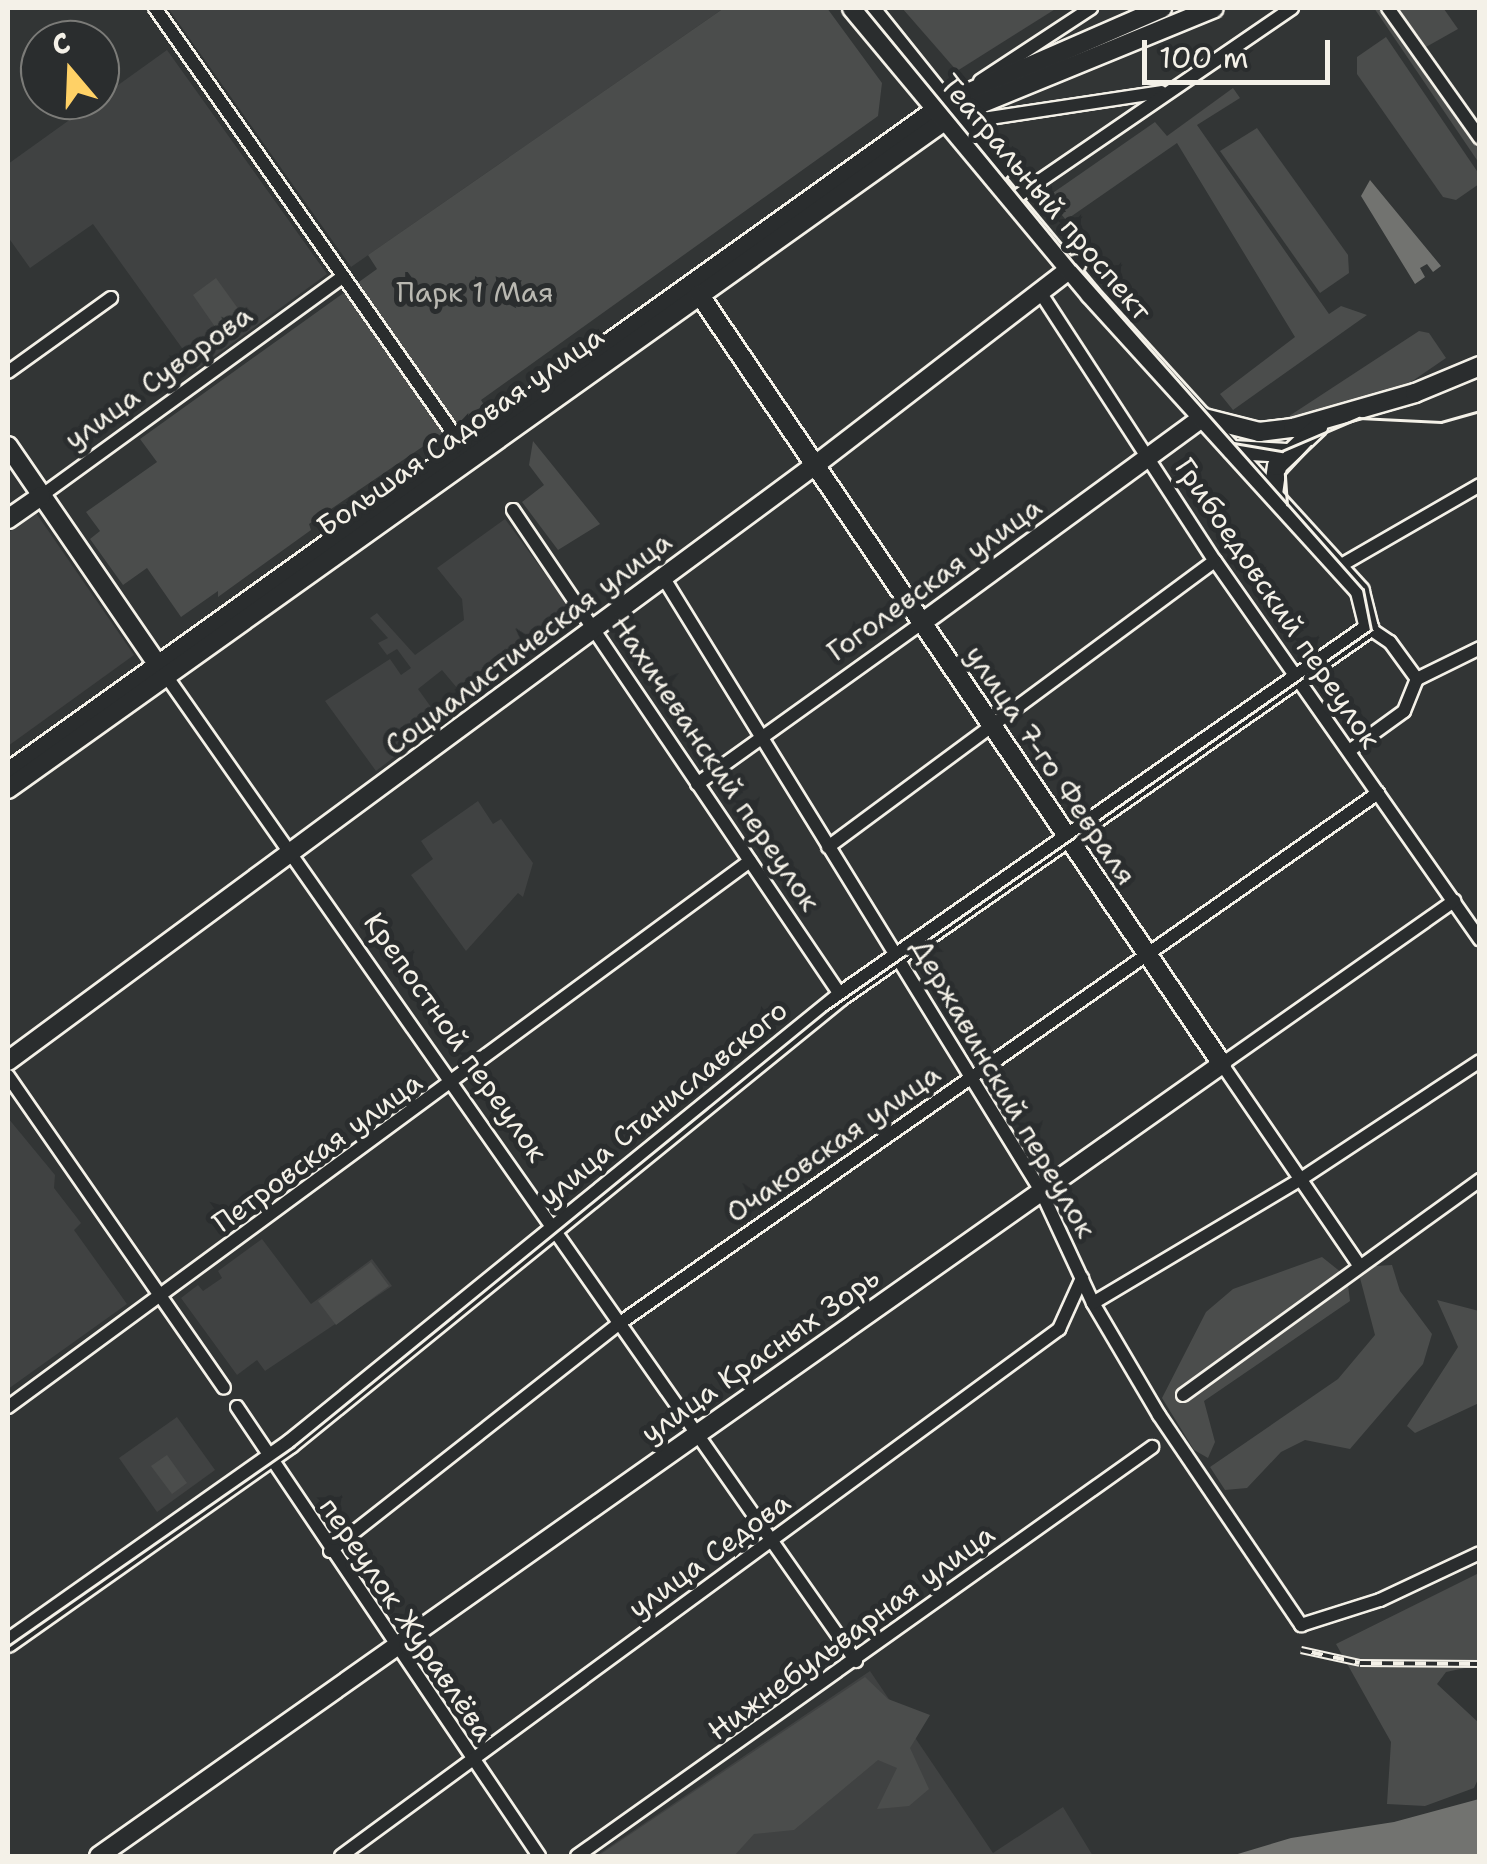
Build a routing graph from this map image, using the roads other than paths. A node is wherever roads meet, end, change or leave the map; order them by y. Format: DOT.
graph roads {
  1 [pos="155,8"];
  2 [pos="852,8"];
  3 [pos="870,8"];
  4 [pos="1090,8"];
  5 [pos="1162,8"];
  6 [pos="1214,8"];
  7 [pos="1292,8"];
  8 [pos="1388,8"];
  9 [pos="970,88"];
  10 [pos="1168,91"];
  11 [pos="946,111"];
  12 [pos="1480,138"];
  13 [pos="1020,195"];
  14 [pos="1073,267"];
  15 [pos="340,278"];
  16 [pos="1040,292"];
  17 [pos="700,294"];
  18 [pos="111,298"];
  19 [pos="1480,366"];
  20 [pos="8,372"];
  21 [pos="1336,416"];
  22 [pos="1203,417"];
  23 [pos="8,446"];
  24 [pos="462,447"];
  25 [pos="1232,450"];
  26 [pos="1287,453"];
  27 [pos="1148,457"];
  28 [pos="818,463"];
  29 [pos="1480,485"];
  30 [pos="1272,494"];
  31 [pos="41,496"];
  32 [pos="514,510"];
  33 [pos="8,519"];
  34 [pos="1215,561"];
  35 [pos="1338,567"];
  36 [pos="662,577"];
  37 [pos="923,622"];
  38 [pos="596,628"];
  39 [pos="1368,628"];
  40 [pos="1480,648"];
  41 [pos="161,669"];
  42 [pos="1418,679"];
  43 [pos="1298,680"];
  44 [pos="991,728"];
  45 [pos="761,738"];
  46 [pos="1349,751"];
  47 [pos="8,772"];
  48 [pos="697,784"];
  49 [pos="8,789"];
  50 [pos="1378,793"];
  51 [pos="1068,838"];
  52 [pos="828,847"];
  53 [pos="294,851"];
  54 [pos="750,860"];
  55 [pos="1454,901"];
  56 [pos="1480,939"];
  57 [pos="1144,956"];
  58 [pos="899,957"];
  59 [pos="841,996"];
  60 [pos="8,1061"];
  61 [pos="1480,1061"];
  62 [pos="1222,1064"];
  63 [pos="8,1076"];
  64 [pos="972,1076"];
  65 [pos="452,1084"];
  66 [pos="1301,1178"];
  67 [pos="1480,1180"];
  68 [pos="1041,1190"];
  69 [pos="556,1226"];
  70 [pos="1359,1265"];
  71 [pos="1082,1276"];
  72 [pos="161,1298"];
  73 [pos="1093,1303"];
  74 [pos="620,1323"];
  75 [pos="224,1388"];
  76 [pos="1184,1394"];
  77 [pos="8,1406"];
  78 [pos="237,1407"];
  79 [pos="696,1434"];
  80 [pos="1152,1446"];
  81 [pos="270,1458"];
  82 [pos="772,1541"];
  83 [pos="330,1551"];
  84 [pos="1480,1553"];
  85 [pos="8,1642"];
  86 [pos="394,1648"];
  87 [pos="856,1661"];
  88 [pos="471,1760"];
  89 [pos="99,1856"];
  90 [pos="341,1856"];
  91 [pos="539,1856"];
  92 [pos="577,1856"];
  1 -- 15 [label="street"];
  2 -- 11 [label="street, Театральный проспект"];
  3 -- 11 [label="street, Театральный проспект"];
  4 -- 9 [label="street"];
  5 -- 9 [label="street"];
  6 -- 11 [label="street"];
  7 -- 10 [label="street"];
  8 -- 12 [label="street"];
  9 -- 11 [label="street"];
  10 -- 11 [label="street"];
  10 -- 13 [label="street"];
  11 -- 13 [label="street, Театральный проспект"];
  11 -- 14 [label="street, Театральный проспект"];
  11 -- 17 [label="street, Большая Садовая улица"];
  11 -- 24 [label="street, Большая Садовая улица"];
  13 -- 14 [label="street, Театральный проспект"];
  14 -- 16 [label="street, Социалистическая улица"];
  14 -- 22 [label="street, Театральный проспект"];
  15 -- 24 [label="street"];
  15 -- 31 [label="street, улица Суворова"];
  16 -- 27 [label="street, Грибоедовский переулок"];
  16 -- 28 [label="street, Социалистическая улица"];
  17 -- 28 [label="street, улица 7-го Февраля"];
  17 -- 41 [label="street, Большая Садовая улица"];
  18 -- 20 [label="street"];
  19 -- 21 [label="street"];
  21 -- 22 [label="street"];
  21 -- 26 [label="street"];
  22 -- 25 [label="street, Театральный проспект"];
  22 -- 27 [label="street, Гоголевская улица"];
  23 -- 31 [label="street, Крепостной переулок"];
  24 -- 41 [label="street, Большая Садовая улица"];
  25 -- 26 [label="street"];
  25 -- 30 [label="street, Театральный проспект"];
  26 -- 30 [label="street"];
  27 -- 34 [label="street, Грибоедовский переулок"];
  27 -- 37 [label="street, Гоголевская улица"];
  28 -- 36 [label="street, Социалистическая улица"];
  28 -- 37 [label="street, улица 7-го Февраля"];
  29 -- 35 [label="street"];
  30 -- 35 [label="street, Театральный проспект"];
  31 -- 33 [label="street, улица Суворова"];
  31 -- 41 [label="street, Крепостной переулок"];
  32 -- 38 [label="street, Нахичеванский переулок"];
  34 -- 43 [label="street, Грибоедовский переулок"];
  34 -- 44 [label="street"];
  35 -- 39 [label="street, Театральный проспект"];
  36 -- 38 [label="street, Социалистическая улица"];
  36 -- 45 [label="street, Державинский переулок"];
  37 -- 44 [label="street, улица 7-го Февраля"];
  37 -- 45 [label="street, Гоголевская улица"];
  38 -- 48 [label="street, Нахичеванский переулок"];
  38 -- 53 [label="street, Социалистическая улица"];
  39 -- 42 [label="street"];
  39 -- 43 [label="street, улица Станиславского"];
  40 -- 42 [label="street"];
  41 -- 47 [label="street, Большая Садовая улица"];
  41 -- 49 [label="street, Большая Садовая улица"];
  41 -- 53 [label="street, Крепостной переулок"];
  42 -- 46 [label="street"];
  43 -- 46 [label="street, Грибоедовский переулок"];
  43 -- 51 [label="street, улица Станиславского"];
  44 -- 51 [label="street, улица 7-го Февраля"];
  44 -- 52 [label="street"];
  45 -- 48 [label="street, Гоголевская улица"];
  45 -- 52 [label="street, Державинский переулок"];
  46 -- 50 [label="street, Грибоедовский переулок"];
  48 -- 54 [label="street, Нахичеванский переулок"];
  50 -- 55 [label="street, Грибоедовский переулок"];
  50 -- 57 [label="street, Очаковская улица"];
  51 -- 57 [label="street, улица 7-го Февраля"];
  51 -- 58 [label="street, улица Станиславского"];
  52 -- 58 [label="street, Державинский переулок"];
  53 -- 60 [label="street, Социалистическая улица"];
  53 -- 65 [label="street, Крепостной переулок"];
  54 -- 59 [label="street, Нахичеванский переулок"];
  54 -- 65 [label="street, Петровская улица"];
  55 -- 56 [label="street, Грибоедовский переулок"];
  55 -- 62 [label="street, улица Красных Зорь"];
  57 -- 62 [label="street, улица 7-го Февраля"];
  57 -- 64 [label="street, Очаковская улица"];
  58 -- 59 [label="street, улица Станиславского"];
  58 -- 64 [label="street, Державинский переулок"];
  59 -- 69 [label="street, улица Станиславского"];
  61 -- 66 [label="street"];
  62 -- 66 [label="street, улица 7-го Февраля"];
  62 -- 68 [label="street, улица Красных Зорь"];
  63 -- 72 [label="street"];
  64 -- 68 [label="street, Державинский переулок"];
  64 -- 74 [label="street, Очаковская улица"];
  65 -- 69 [label="street, Крепостной переулок"];
  65 -- 72 [label="street, Петровская улица"];
  66 -- 70 [label="street, улица 7-го Февраля"];
  66 -- 73 [label="street"];
  67 -- 70 [label="street"];
  68 -- 71 [label="street, Державинский переулок"];
  68 -- 79 [label="street, улица Красных Зорь"];
  69 -- 74 [label="street, Крепостной переулок"];
  69 -- 81 [label="street, улица Станиславского"];
  70 -- 76 [label="street"];
  71 -- 73 [label="street, Державинский переулок"];
  71 -- 82 [label="street, улица Седова"];
  72 -- 75 [label="street"];
  72 -- 77 [label="street, Петровская улица"];
  73 -- 84 [label="street, Державинский переулок"];
  74 -- 79 [label="street, Крепостной переулок"];
  74 -- 83 [label="street, Очаковская улица"];
  78 -- 81 [label="street, переулок Журавлёва"];
  79 -- 82 [label="street, Крепостной переулок"];
  79 -- 86 [label="street, улица Красных Зорь"];
  80 -- 87 [label="street, Нижнебульварная улица"];
  81 -- 83 [label="street, переулок Журавлёва"];
  81 -- 85 [label="street, улица Станиславского"];
  82 -- 87 [label="street, Крепостной переулок"];
  82 -- 88 [label="street, улица Седова"];
  83 -- 86 [label="street, переулок Журавлёва"];
  86 -- 88 [label="street, переулок Журавлёва"];
  86 -- 89 [label="street, улица Красных Зорь"];
  87 -- 92 [label="street, Нижнебульварная улица"];
  88 -- 90 [label="street, улица Седова"];
  88 -- 91 [label="street, переулок Журавлёва"];
}
